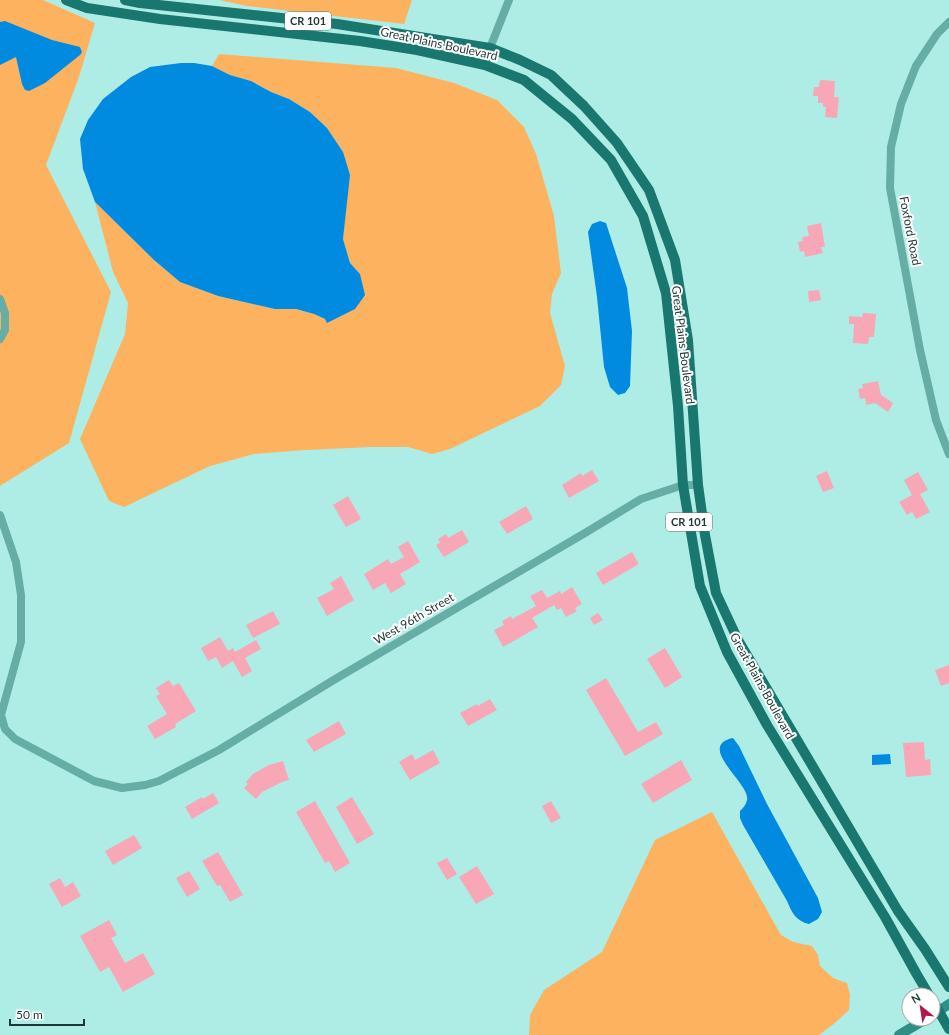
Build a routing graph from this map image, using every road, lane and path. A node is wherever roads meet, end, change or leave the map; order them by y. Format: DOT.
graph roads {
  1 [pos="66,0"];
  2 [pos="125,0"];
  3 [pos="509,0"];
  4 [pos="949,22"];
  5 [pos="490,48"];
  6 [pos="485,65"];
  7 [pos="0,299"];
  8 [pos="0,339"];
  9 [pos="949,454"];
  10 [pos="683,485"];
  11 [pos="698,485"];
  12 [pos="0,515"];
  13 [pos="924,987"];
  14 [pos="949,987"];
  15 [pos="941,1019"];
  16 [pos="912,1027"];
  17 [pos="949,1029"];
  18 [pos="899,1035"];
  1 -- 6 [label="main road, Great Plains Boulevard / CR 101"];
  2 -- 5 [label="main road, Great Plains Boulevard / CR 101"];
  3 -- 5 [label="street"];
  4 -- 9 [label="street, Foxford Road"];
  5 -- 6 [label="street"];
  5 -- 11 [label="main road, Great Plains Boulevard / CR 101"];
  6 -- 10 [label="main road, Great Plains Boulevard / CR 101"];
  7 -- 8 [label="street"];
  10 -- 11 [label="street, West 96th Street"];
  10 -- 12 [label="street, West 96th Street"];
  10 -- 13 [label="main road, Great Plains Boulevard / CR 101"];
  11 -- 14 [label="main road, Great Plains Boulevard / CR 101"];
  15 -- 17 [label="main road"];
  16 -- 18 [label="main road"];
}
